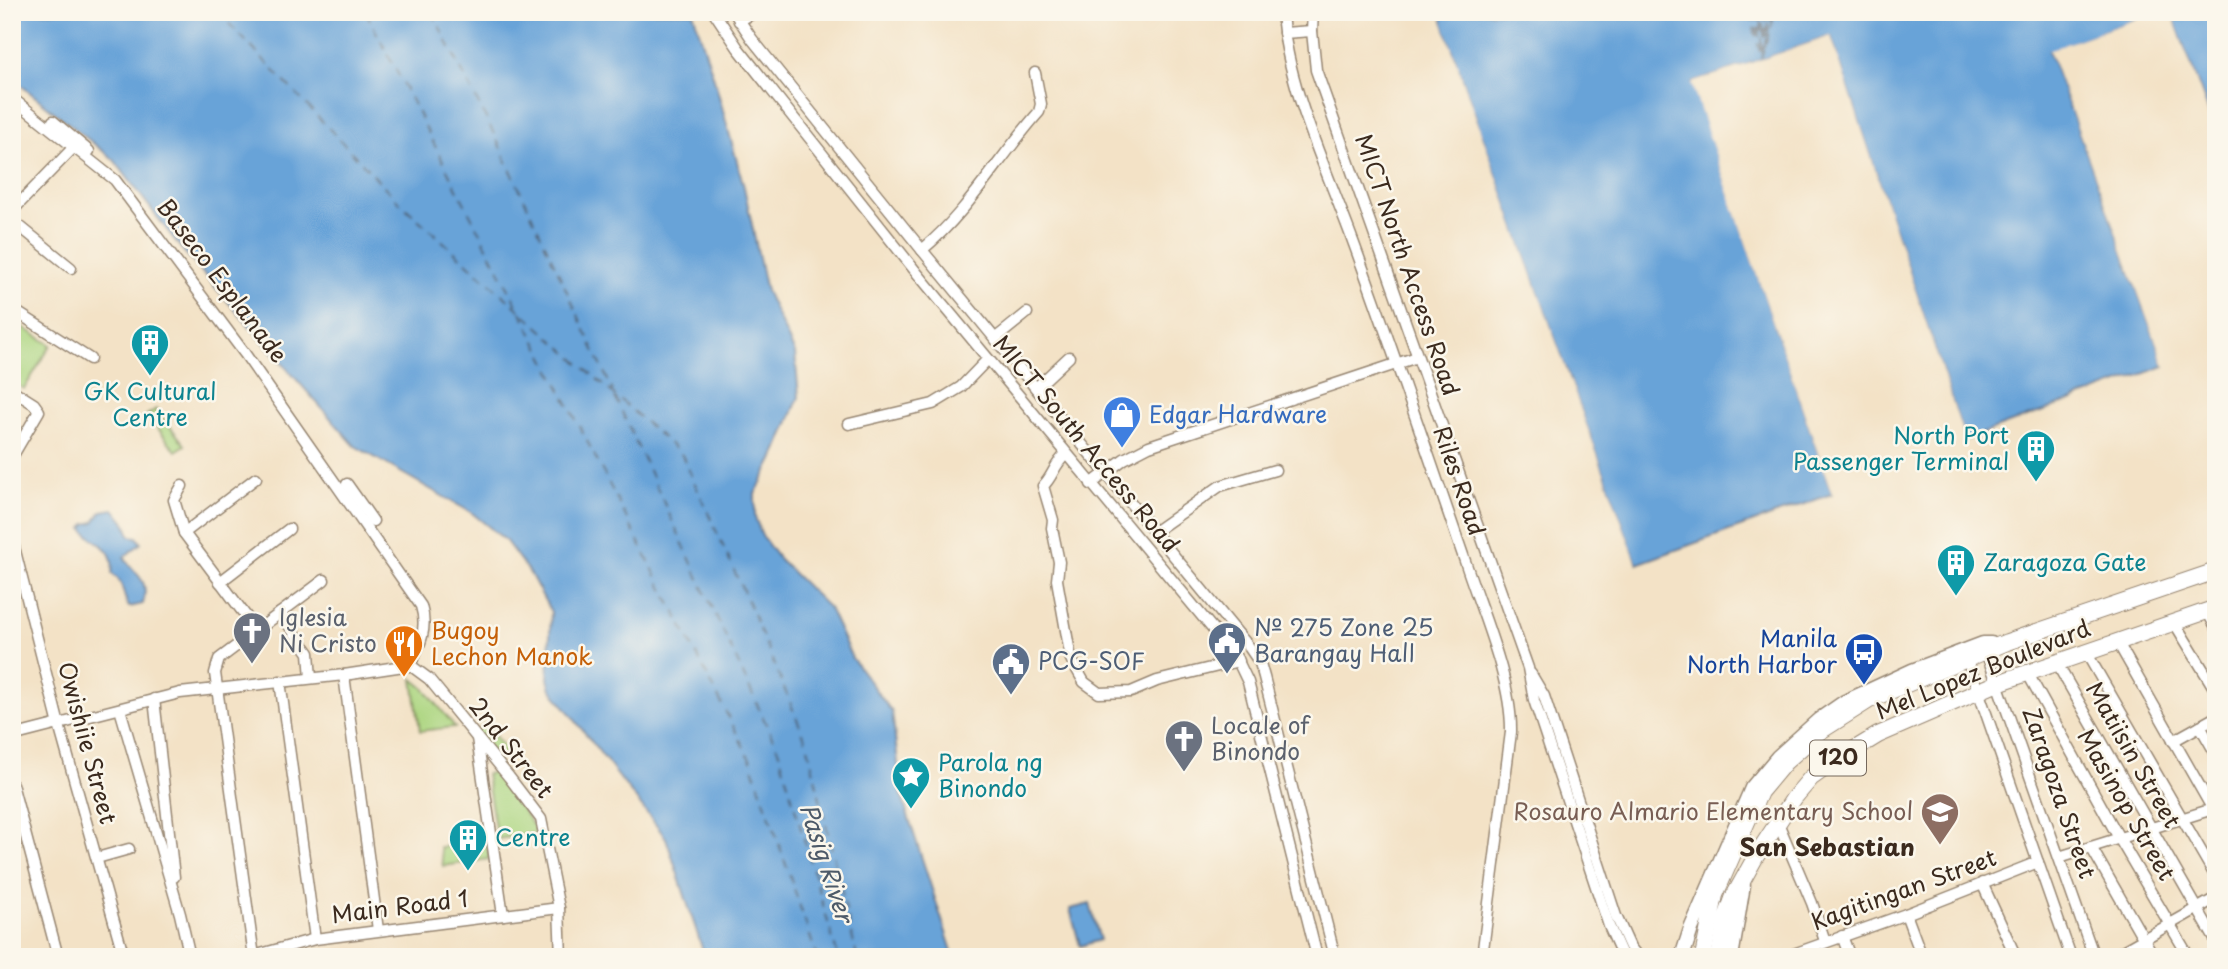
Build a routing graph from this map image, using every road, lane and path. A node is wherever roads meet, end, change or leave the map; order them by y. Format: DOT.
graph roads {
  1 [pos="714,12"];
  2 [pos="755,12"];
  3 [pos="1282,12"];
  4 [pos="1313,12"];
  5 [pos="737,17"];
  6 [pos="1312,31"];
  7 [pos="1284,33"];
  8 [pos="1035,74"];
  9 [pos="12,89"];
  10 [pos="12,98"];
  11 [pos="73,148"];
  12 [pos="869,184"];
  13 [pos="856,196"];
  14 [pos="12,211"];
  15 [pos="12,220"];
  16 [pos="922,250"];
  17 [pos="71,268"];
  18 [pos="12,309"];
  19 [pos="1027,313"];
  20 [pos="996,338"];
  21 [pos="1009,355"];
  22 [pos="1069,357"];
  23 [pos="1417,357"];
  24 [pos="90,359"];
  25 [pos="991,363"];
  26 [pos="1397,364"];
  27 [pos="1036,388"];
  28 [pos="12,390"];
  29 [pos="849,424"];
  30 [pos="1066,454"];
  31 [pos="12,457"];
  32 [pos="1275,470"];
  33 [pos="1105,473"];
  34 [pos="256,478"];
  35 [pos="1091,484"];
  36 [pos="182,486"];
  37 [pos="373,521"];
  38 [pos="289,529"];
  39 [pos="1154,532"];
  40 [pos="184,533"];
  41 [pos="12,539"];
  42 [pos="2216,571"];
  43 [pos="324,580"];
  44 [pos="220,582"];
  45 [pos="2211,610"];
  46 [pos="280,613"];
  47 [pos="2174,622"];
  48 [pos="2216,627"];
  49 [pos="257,631"];
  50 [pos="2117,641"];
  51 [pos="1985,647"];
  52 [pos="2086,652"];
  53 [pos="1965,655"];
  54 [pos="1239,661"];
  55 [pos="2056,662"];
  56 [pos="410,665"];
  57 [pos="1528,668"];
  58 [pos="2027,672"];
  59 [pos="344,675"];
  60 [pos="312,678"];
  61 [pos="280,681"];
  62 [pos="1998,683"];
  63 [pos="218,689"];
  64 [pos="2216,691"];
  65 [pos="1979,692"];
  66 [pos="154,699"];
  67 [pos="120,709"];
  68 [pos="2216,717"];
  69 [pos="59,725"];
  70 [pos="2200,726"];
  71 [pos="12,736"];
  72 [pos="477,738"];
  73 [pos="2174,741"];
  74 [pos="2216,754"];
  75 [pos="12,784"];
  76 [pos="14,802"];
  77 [pos="2215,810"];
  78 [pos="2183,819"];
  79 [pos="1778,823"];
  80 [pos="2151,829"];
  81 [pos="2119,838"];
  82 [pos="2091,847"];
  83 [pos="130,849"];
  84 [pos="97,858"];
  85 [pos="2059,858"];
  86 [pos="2038,862"];
  87 [pos="2216,877"];
  88 [pos="1744,880"];
  89 [pos="1982,883"];
  90 [pos="2216,898"];
  91 [pos="559,908"];
  92 [pos="2196,909"];
  93 [pos="180,914"];
  94 [pos="1906,914"];
  95 [pos="503,915"];
  96 [pos="2171,925"];
  97 [pos="378,930"];
  98 [pos="1842,936"];
  99 [pos="315,939"];
  100 [pos="2144,939"];
  101 [pos="1825,941"];
  102 [pos="2216,942"];
  103 [pos="1712,949"];
  104 [pos="252,956"];
  105 [pos="58,957"];
  106 [pos="124,957"];
  107 [pos="190,957"];
  108 [pos="561,957"];
  109 [pos="1317,957"];
  110 [pos="1335,957"];
  111 [pos="1482,957"];
  112 [pos="1623,957"];
  113 [pos="1638,957"];
  114 [pos="1682,957"];
  115 [pos="1731,957"];
  116 [pos="1785,957"];
  117 [pos="1850,957"];
  118 [pos="1922,957"];
  119 [pos="2016,957"];
  120 [pos="2071,957"];
  121 [pos="2094,957"];
  122 [pos="2112,957"];
  123 [pos="2154,957"];
  124 [pos="2189,957"];
  1 -- 13 [label="street, MICT South Access Road"];
  2 -- 5 [label="street"];
  3 -- 7 [label="street, Riles Road"];
  4 -- 6 [label="street, MICT North Access Road"];
  5 -- 12 [label="street, MICT South Access Road"];
  6 -- 7 [label="street"];
  6 -- 23 [label="street, MICT North Access Road"];
  7 -- 26 [label="street, Riles Road"];
  8 -- 16 [label="street"];
  9 -- 37 [label="street, Baseco Esplanade"];
  10 -- 11 [label="street"];
  11 -- 14 [label="street"];
  11 -- 56 [label="street"];
  12 -- 13 [label="street"];
  12 -- 16 [label="street, MICT South Access Road"];
  13 -- 25 [label="street, MICT South Access Road"];
  15 -- 17 [label="street"];
  16 -- 20 [label="street, MICT South Access Road"];
  18 -- 24 [label="street"];
  19 -- 20 [label="street"];
  20 -- 21 [label="street, MICT South Access Road"];
  21 -- 25 [label="street"];
  21 -- 27 [label="street, MICT South Access Road"];
  22 -- 27 [label="street"];
  23 -- 26 [label="street"];
  23 -- 57 [label="street, MICT North Access Road"];
  25 -- 29 [label="street"];
  25 -- 30 [label="street, MICT South Access Road"];
  26 -- 33 [label="street"];
  26 -- 111 [label="street, Riles Road"];
  27 -- 33 [label="street, MICT South Access Road"];
  28 -- 31 [label="street"];
  30 -- 35 [label="street, MICT South Access Road"];
  30 -- 54 [label="street"];
  32 -- 39 [label="street"];
  33 -- 35 [label="street"];
  33 -- 39 [label="street, MICT South Access Road"];
  34 -- 40 [label="street"];
  35 -- 54 [label="street, MICT South Access Road"];
  36 -- 40 [label="street"];
  38 -- 44 [label="street"];
  39 -- 110 [label="street, MICT South Access Road"];
  40 -- 44 [label="street"];
  41 -- 69 [label="street, Owishiie Street"];
  42 -- 51 [label="highway, Mel Lopez Boulevard / 120"];
  43 -- 46 [label="street"];
  44 -- 49 [label="street"];
  45 -- 47 [label="highway, Mel Lopez Boulevard / 120"];
  45 -- 48 [label="street"];
  46 -- 49 [label="street"];
  46 -- 60 [label="street"];
  47 -- 50 [label="highway, Mel Lopez Boulevard / 120"];
  47 -- 64 [label="street"];
  49 -- 63 [label="street"];
  50 -- 52 [label="highway, Mel Lopez Boulevard / 120"];
  50 -- 73 [label="street"];
  51 -- 53 [label="highway, Mel Lopez Boulevard / 120"];
  51 -- 62 [label="street, Zaragoza Street"];
  52 -- 55 [label="highway, Mel Lopez Boulevard / 120"];
  52 -- 78 [label="street"];
  53 -- 65 [label="street, Zaragoza Street"];
  53 -- 103 [label="highway, Mel Lopez Boulevard / 120"];
  53 -- 114 [label="main road, Mel Lopez Boulevard / 120"];
  54 -- 109 [label="street, MICT South Access Road"];
  55 -- 58 [label="highway, Mel Lopez Boulevard / 120"];
  55 -- 80 [label="street, Matiisin Street"];
  56 -- 59 [label="street"];
  56 -- 72 [label="street, 2nd Street"];
  57 -- 112 [label="street, MICT North Access Road"];
  57 -- 113 [label="street, MICT North Access Road"];
  58 -- 62 [label="highway, Mel Lopez Boulevard / 120"];
  58 -- 81 [label="street, Masinop Street"];
  59 -- 60 [label="street"];
  59 -- 97 [label="street"];
  60 -- 61 [label="street"];
  61 -- 63 [label="street"];
  61 -- 99 [label="street"];
  62 -- 65 [label="highway, Mel Lopez Boulevard / 120"];
  62 -- 85 [label="street, Zaragoza Street"];
  63 -- 66 [label="street"];
  63 -- 104 [label="street"];
  65 -- 79 [label="highway, Mel Lopez Boulevard / 120"];
  65 -- 86 [label="street, Zaragoza Street"];
  66 -- 67 [label="street"];
  66 -- 93 [label="street"];
  67 -- 69 [label="street"];
  67 -- 93 [label="street"];
  68 -- 70 [label="street"];
  69 -- 71 [label="street"];
  69 -- 84 [label="street, Owishiie Street"];
  70 -- 73 [label="street"];
  70 -- 74 [label="street"];
  72 -- 91 [label="street, 2nd Street"];
  72 -- 95 [label="street"];
  73 -- 77 [label="street"];
  75 -- 76 [label="street"];
  76 -- 105 [label="street"];
  77 -- 78 [label="street"];
  78 -- 80 [label="street"];
  78 -- 87 [label="street"];
  79 -- 88 [label="highway, Mel Lopez Boulevard / 120"];
  79 -- 101 [label="street"];
  80 -- 81 [label="street"];
  80 -- 92 [label="street, Matiisin Street"];
  81 -- 82 [label="street"];
  81 -- 96 [label="street, Masinop Street"];
  82 -- 85 [label="street"];
  82 -- 100 [label="street"];
  83 -- 84 [label="street"];
  84 -- 106 [label="street, Owishiie Street"];
  85 -- 121 [label="street, Zaragoza Street"];
  86 -- 89 [label="street, Kagitingan Street"];
  86 -- 120 [label="street, Zaragoza Street"];
  88 -- 103 [label="highway, Mel Lopez Boulevard / 120"];
  88 -- 115 [label="main road, Mel Lopez Boulevard / 120"];
  89 -- 94 [label="street, Kagitingan Street"];
  89 -- 119 [label="street"];
  90 -- 92 [label="street"];
  91 -- 95 [label="street, Main Road 1"];
  91 -- 108 [label="street, 2nd Street"];
  92 -- 96 [label="street"];
  92 -- 102 [label="street, Matiisin Street"];
  93 -- 107 [label="street"];
  94 -- 98 [label="street, Kagitingan Street"];
  94 -- 118 [label="street"];
  95 -- 97 [label="street, Main Road 1"];
  96 -- 100 [label="street"];
  96 -- 124 [label="street, Masinop Street"];
  97 -- 99 [label="street, Main Road 1"];
  98 -- 101 [label="street, Kagitingan Street"];
  98 -- 117 [label="street"];
  99 -- 104 [label="street, Main Road 1"];
  100 -- 122 [label="street"];
  100 -- 123 [label="street"];
  101 -- 116 [label="street, Kagitingan Street"];
}
